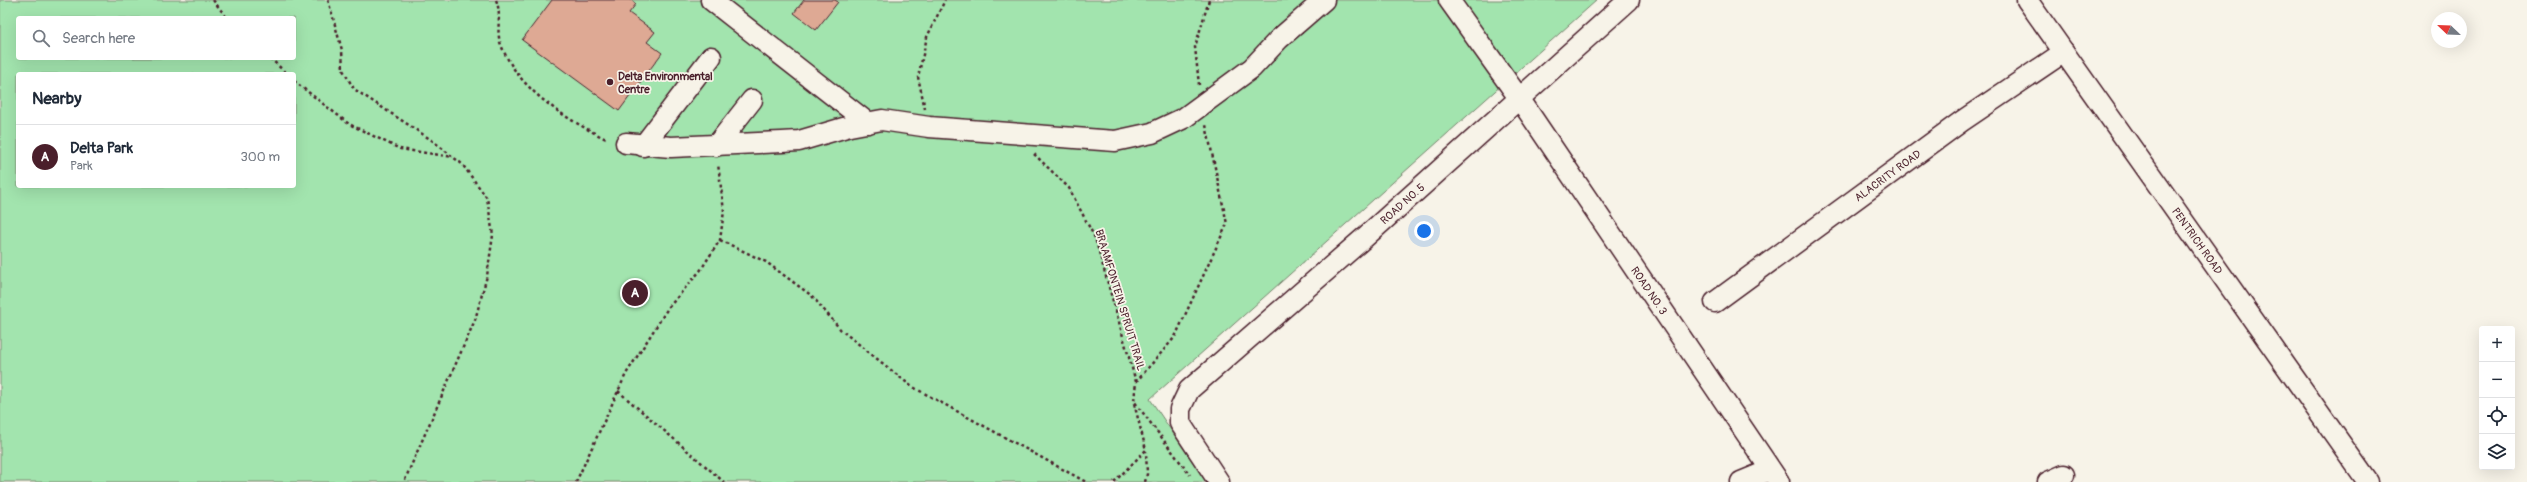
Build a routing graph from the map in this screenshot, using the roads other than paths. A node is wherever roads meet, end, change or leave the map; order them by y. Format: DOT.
graph roads {
  1 [pos="711,0"];
  2 [pos="1324,0"];
  3 [pos="1449,0"];
  4 [pos="1629,0"];
  5 [pos="2027,0"];
  6 [pos="2064,52"];
  7 [pos="711,57"];
  8 [pos="1520,98"];
  9 [pos="752,100"];
  10 [pos="868,123"];
  11 [pos="716,146"];
  12 [pos="1714,302"];
  13 [pos="1775,476"];
  14 [pos="1219,482"];
  15 [pos="1741,482"];
  16 [pos="2368,482"];
  1 -- 10 [label="street"];
  2 -- 10 [label="street"];
  3 -- 8 [label="street, ROAD NO. 3"];
  4 -- 8 [label="street, ROAD NO. 5"];
  5 -- 6 [label="street, PENTRICH ROAD"];
  6 -- 12 [label="street, ALACRITY ROAD"];
  6 -- 16 [label="street, PENTRICH ROAD"];
  7 -- 11 [label="street"];
  8 -- 13 [label="street, ROAD NO. 3"];
  8 -- 14 [label="street, ROAD NO. 5"];
  9 -- 11 [label="street"];
  10 -- 11 [label="street"];
  13 -- 15 [label="street"];
}
